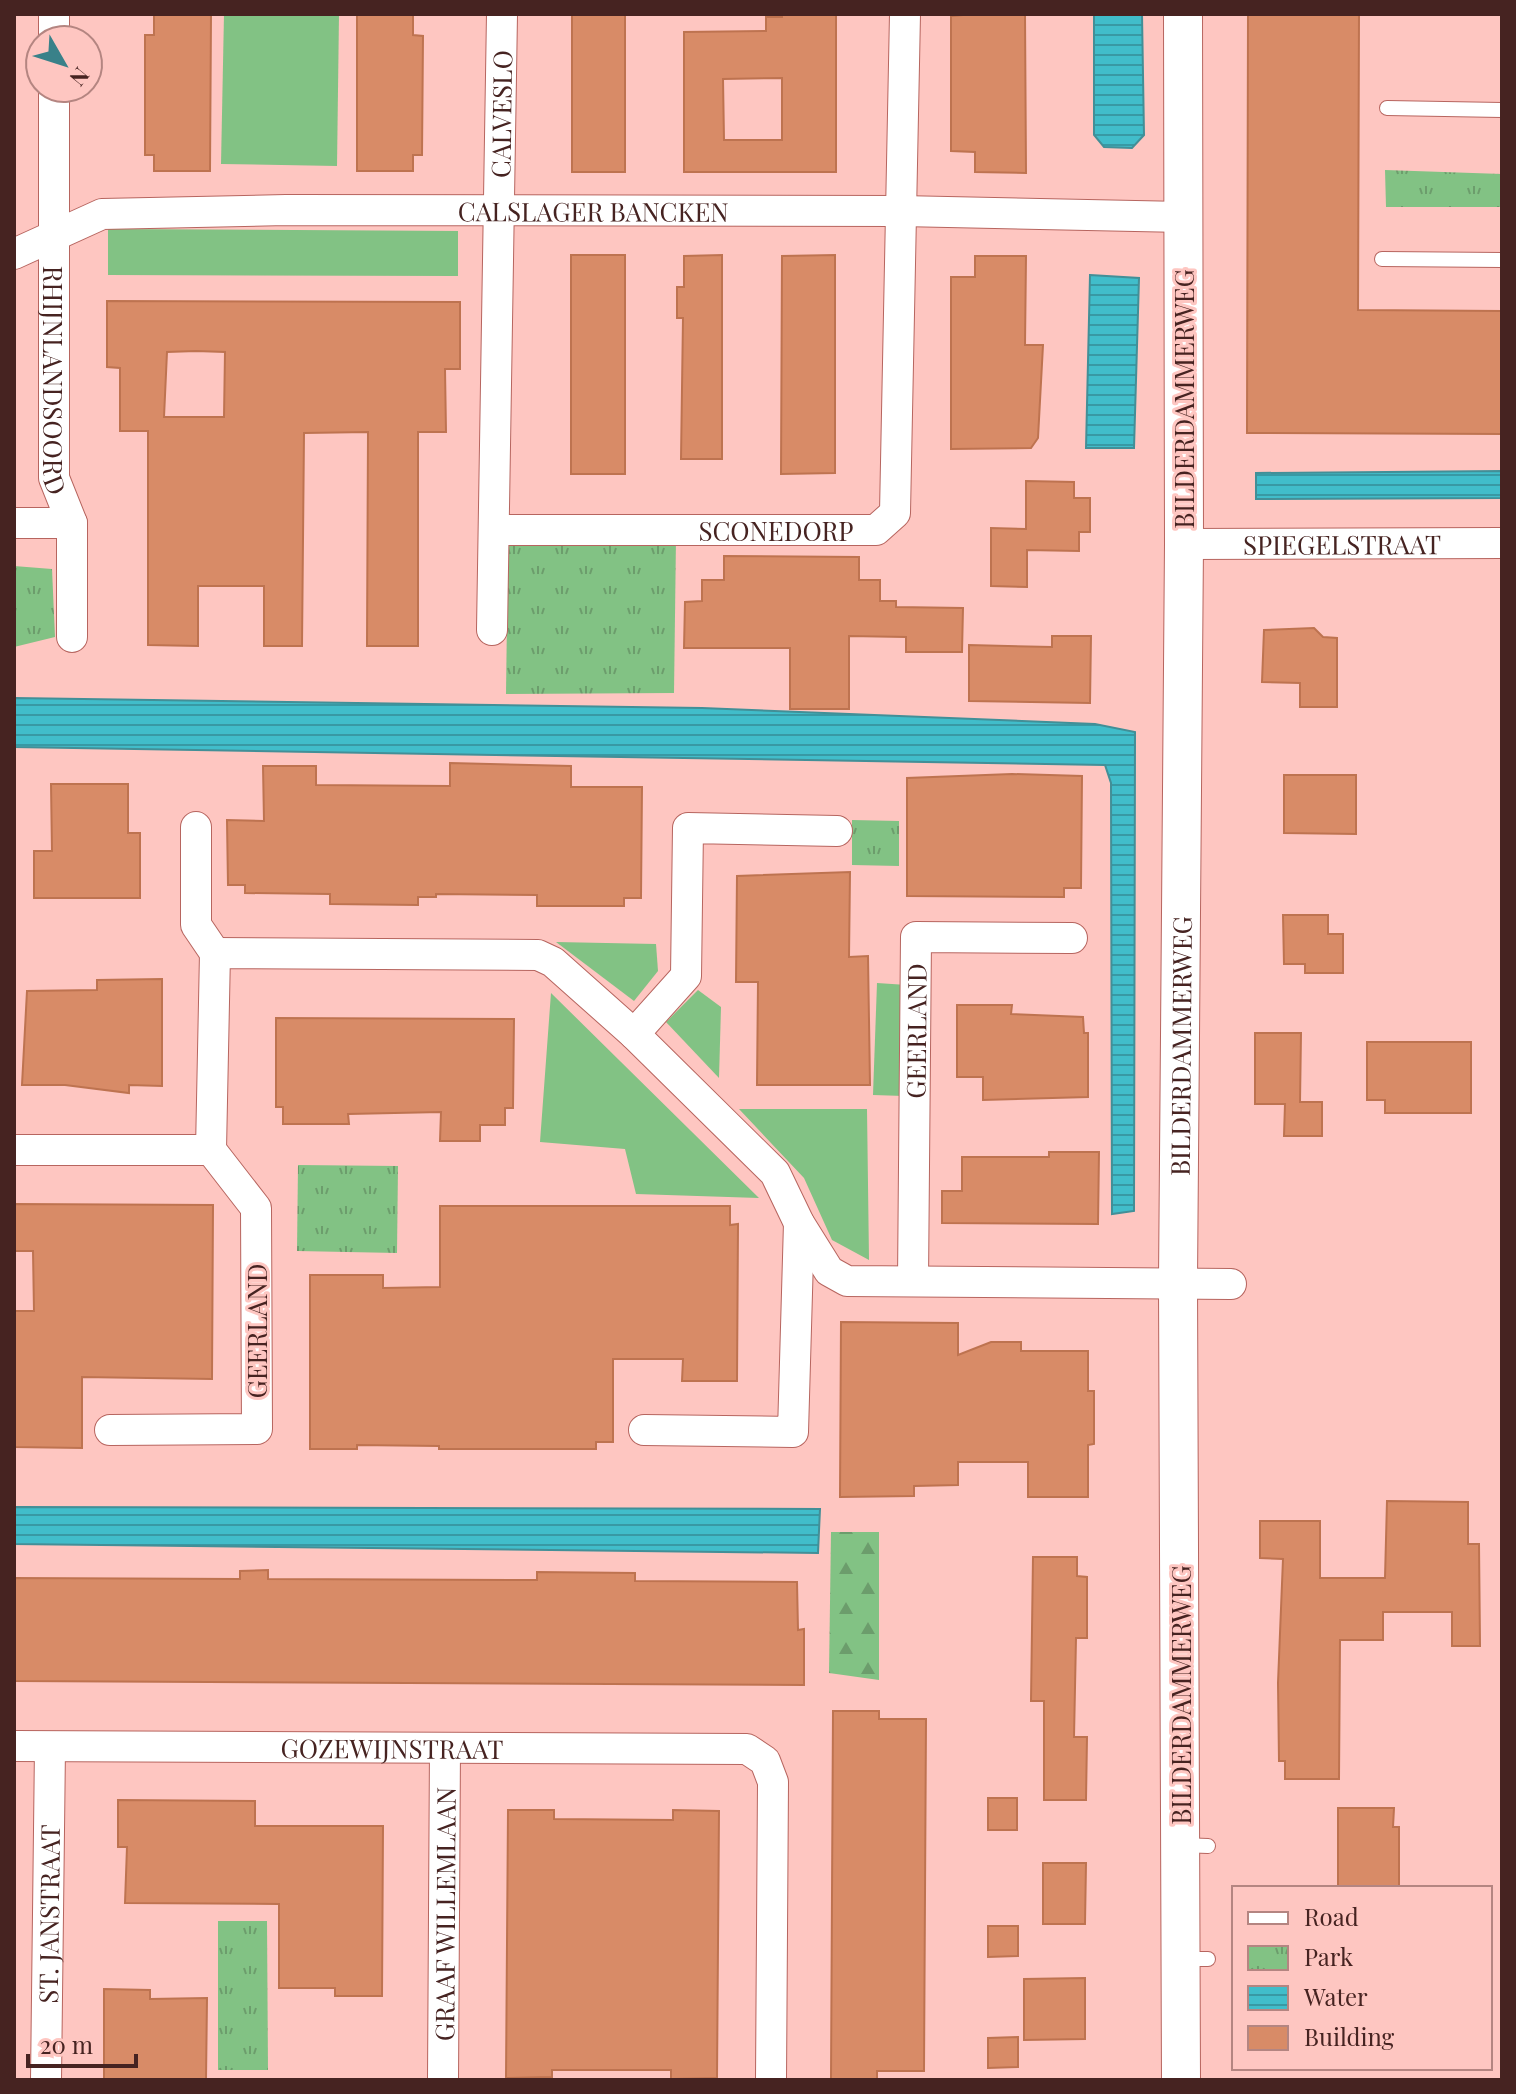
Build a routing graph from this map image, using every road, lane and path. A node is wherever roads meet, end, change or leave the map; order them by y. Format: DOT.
graph roads {
  1 [pos="502,14"];
  2 [pos="905,14"];
  3 [pos="1183,14"];
  4 [pos="54,104"];
  5 [pos="1387,108"];
  6 [pos="1502,110"];
  7 [pos="901,211"];
  8 [pos="499,212"];
  9 [pos="1183,217"];
  10 [pos="54,234"];
  11 [pos="14,254"];
  12 [pos="1382,259"];
  13 [pos="1502,260"];
  14 [pos="14,523"];
  15 [pos="72,523"];
  16 [pos="494,530"];
  17 [pos="1502,543"];
  18 [pos="1184,544"];
  19 [pos="492,630"];
  20 [pos="72,637"];
  21 [pos="196,827"];
  22 [pos="837,831"];
  23 [pos="1072,938"];
  24 [pos="215,953"];
  25 [pos="634,1034"];
  26 [pos="14,1150"];
  27 [pos="211,1150"];
  28 [pos="799,1223"];
  29 [pos="913,1281"];
  30 [pos="1178,1282"];
  31 [pos="1231,1284"];
  32 [pos="110,1430"];
  33 [pos="644,1430"];
  34 [pos="14,1746"];
  35 [pos="50,1747"];
  36 [pos="445,1748"];
  37 [pos="46,2080"];
  38 [pos="443,2080"];
  39 [pos="771,2080"];
  40 [pos="1181,2080"];
  1 -- 8 [label="street, CALVESLO"];
  2 -- 7 [label="street"];
  3 -- 9 [label="street, BILDERDAMMERWEG"];
  4 -- 10 [label="street, RHIJNLANDSOORD"];
  5 -- 6 [label="lane"];
  7 -- 8 [label="street, CALSLAGER BANCKEN"];
  7 -- 9 [label="street, CALSLAGER BANCKEN"];
  7 -- 16 [label="street, SCONEDORP"];
  8 -- 10 [label="street, CALSLAGER BANCKEN"];
  8 -- 16 [label="street"];
  9 -- 18 [label="street, BILDERDAMMERWEG"];
  10 -- 11 [label="street, CALSLAGER BANCKEN"];
  10 -- 15 [label="street, RHIJNLANDSOORD"];
  12 -- 13 [label="lane"];
  14 -- 15 [label="street, RHIJNLANDSOORD"];
  15 -- 20 [label="street, RHIJNLANDSOORD"];
  16 -- 19 [label="street"];
  17 -- 18 [label="street, SPIEGELSTRAAT"];
  18 -- 30 [label="street, BILDERDAMMERWEG"];
  21 -- 24 [label="street"];
  22 -- 25 [label="street"];
  23 -- 29 [label="street, GEERLAND"];
  24 -- 25 [label="street"];
  24 -- 27 [label="street"];
  25 -- 28 [label="street"];
  26 -- 27 [label="street"];
  27 -- 32 [label="street, GEERLAND"];
  28 -- 29 [label="street"];
  28 -- 33 [label="street"];
  29 -- 30 [label="street"];
  30 -- 31 [label="street"];
  30 -- 40 [label="street, BILDERDAMMERWEG"];
  34 -- 35 [label="street, GOZEWIJNSTRAAT"];
  35 -- 36 [label="street, GOZEWIJNSTRAAT"];
  35 -- 37 [label="street, ST. JANSTRAAT"];
  36 -- 38 [label="street, GRAAF WILLEMLAAN"];
  36 -- 39 [label="street, GOZEWIJNSTRAAT"];
}
